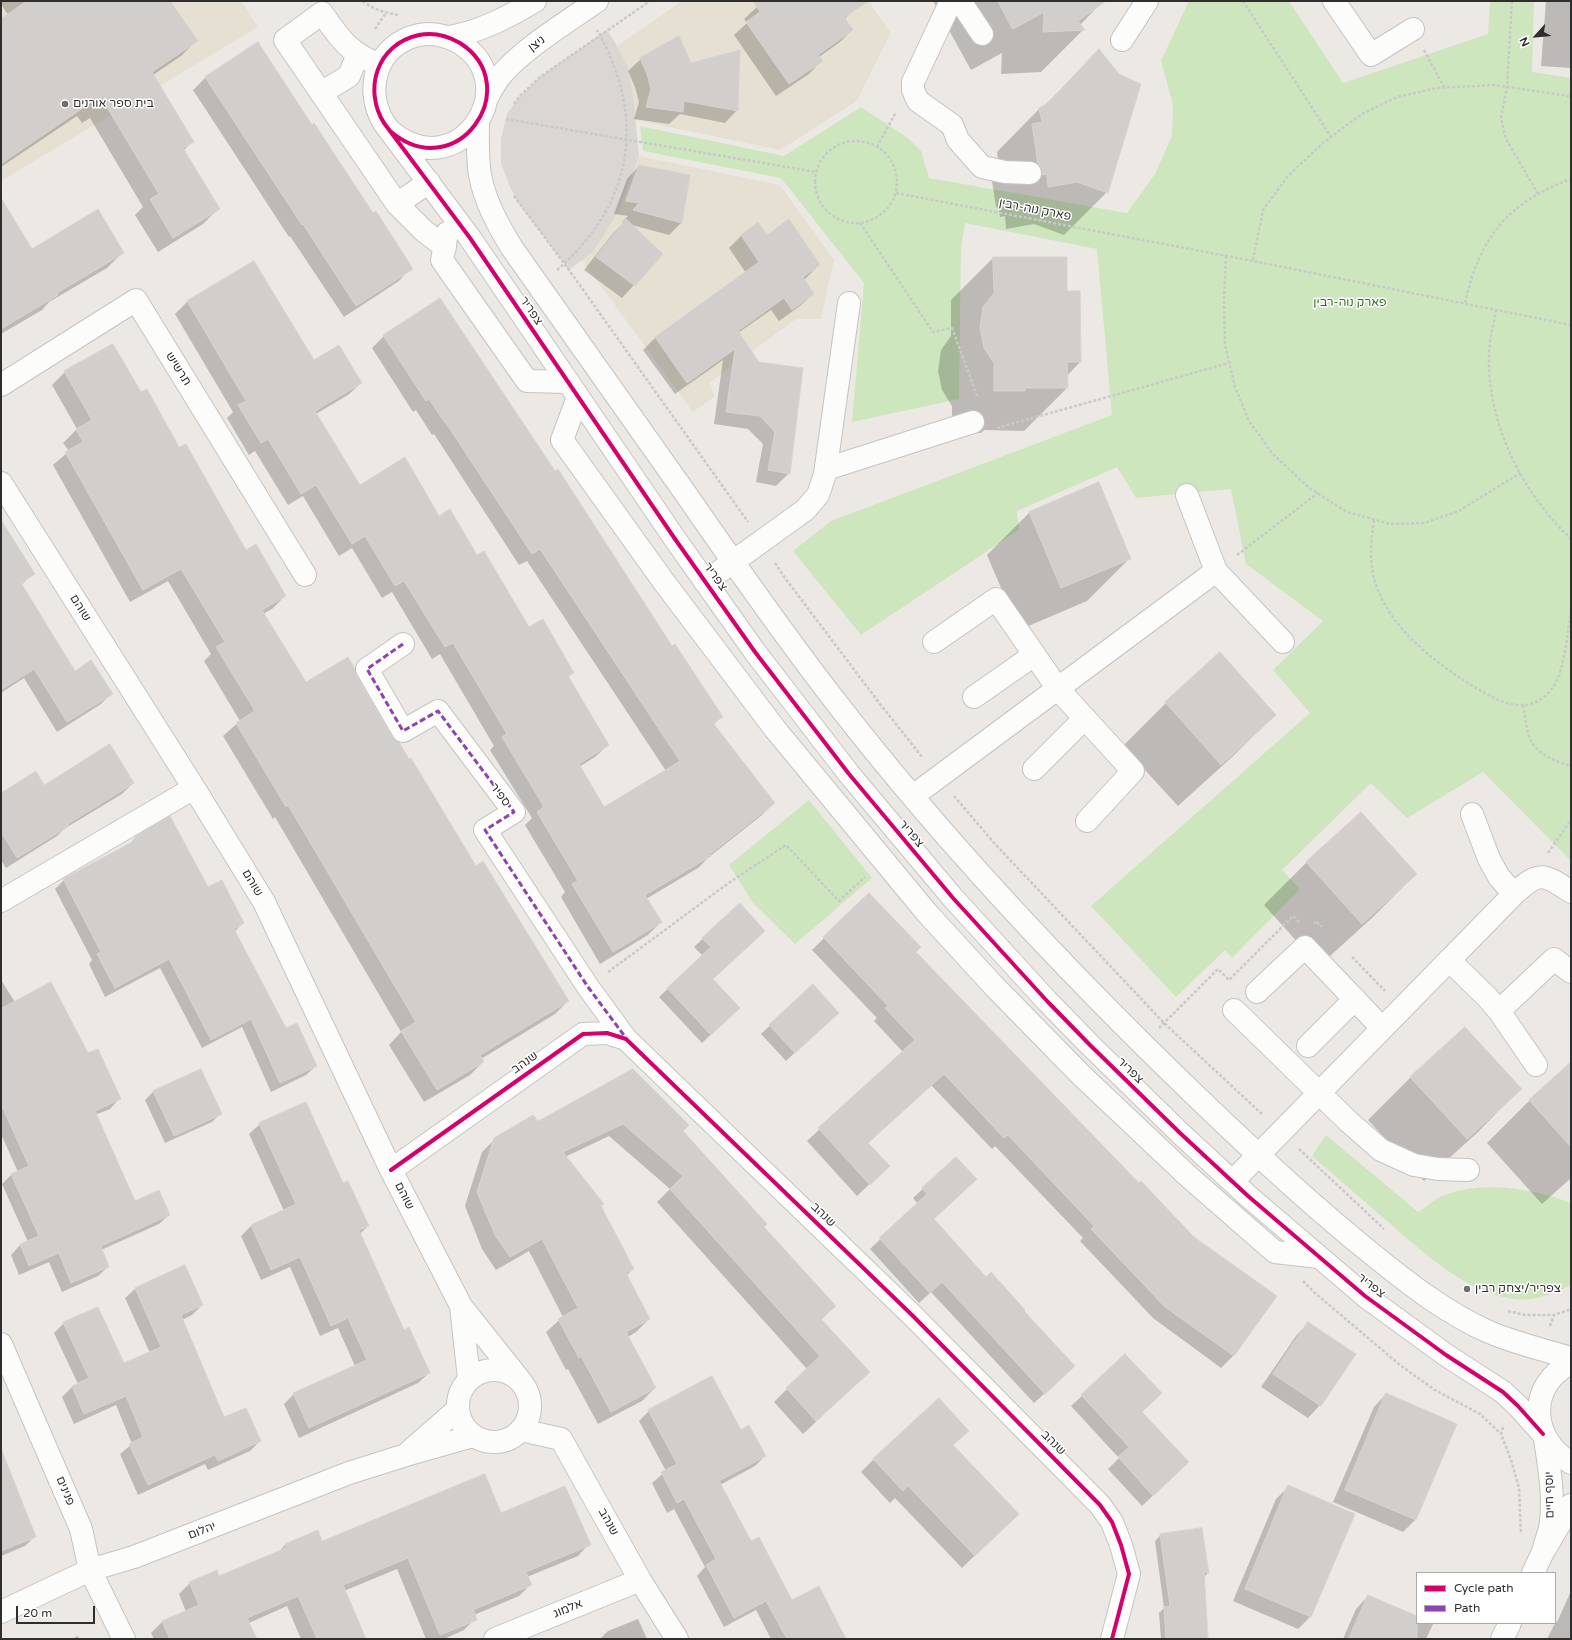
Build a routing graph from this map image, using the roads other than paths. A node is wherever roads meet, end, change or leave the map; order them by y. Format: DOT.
graph roads {
  1 [pos="535,1"];
  2 [pos="951,1"];
  3 [pos="960,1"];
  4 [pos="1147,1"];
  5 [pos="1334,1"];
  6 [pos="591,5"];
  7 [pos="1412,29"];
  8 [pos="982,34"];
  9 [pos="449,37"];
  10 [pos="1122,40"];
  11 [pos="358,54"];
  12 [pos="380,65"];
  13 [pos="321,93"];
  14 [pos="482,112"];
  15 [pos="390,131"];
  16 [pos="1030,173"];
  17 [pos="429,182"];
  18 [pos="397,204"];
  19 [pos="451,212"];
  20 [pos="445,247"];
  21 [pos="848,303"];
  22 [pos="1,385"];
  23 [pos="573,389"];
  24 [pos="982,426"];
  25 [pos="826,469"];
  26 [pos="1,483"];
  27 [pos="1187,495"];
  28 [pos="733,562"];
  29 [pos="1216,571"];
  30 [pos="304,575"];
  31 [pos="705,582"];
  32 [pos="934,642"];
  33 [pos="1283,642"];
  34 [pos="403,644"];
  35 [pos="1034,655"];
  36 [pos="1058,688"];
  37 [pos="974,697"];
  38 [pos="1085,718"];
  39 [pos="1034,769"];
  40 [pos="194,788"];
  41 [pos="913,796"];
  42 [pos="1472,814"];
  43 [pos="1087,821"];
  44 [pos="1521,887"];
  45 [pos="1571,892"];
  46 [pos="1,901"];
  47 [pos="1449,960"];
  48 [pos="1571,972"];
  49 [pos="1257,992"];
  50 [pos="1355,999"];
  51 [pos="1234,1010"];
  52 [pos="1499,1011"];
  53 [pos="1382,1028"];
  54 [pos="626,1039"];
  55 [pos="1308,1046"];
  56 [pos="1536,1065"];
  57 [pos="1319,1093"];
  58 [pos="1258,1155"];
  59 [pos="391,1170"];
  60 [pos="1468,1170"];
  61 [pos="1233,1181"];
  62 [pos="1319,1257"];
  63 [pos="461,1306"];
  64 [pos="1,1344"];
  65 [pos="1571,1358"];
  66 [pos="1571,1363"];
  67 [pos="469,1379"];
  68 [pos="523,1384"];
  69 [pos="458,1409"];
  70 [pos="521,1430"];
  71 [pos="473,1436"];
  72 [pos="1544,1436"];
  73 [pos="406,1455"];
  74 [pos="1571,1463"];
  75 [pos="1571,1505"];
  76 [pos="1543,1552"];
  77 [pos="90,1570"];
  78 [pos="1533,1572"];
  79 [pos="640,1580"];
  80 [pos="1,1612"];
  81 [pos="1510,1624"];
  82 [pos="124,1639"];
  83 [pos="495,1639"];
  84 [pos="678,1639"];
  85 [pos="1112,1639"];
  86 [pos="1502,1639"];
  1 -- 9 [label="street"];
  2 -- 16 [label="street"];
  3 -- 8 [label="street"];
  4 -- 10 [label="street"];
  5 -- 7 [label="street"];
  6 -- 14 [label="street, ניצן"];
  9 -- 12 [label="street"];
  9 -- 14 [label="street"];
  11 -- 12 [label="street"];
  11 -- 13 [label="street"];
  11 -- 13 [label="street"];
  12 -- 15 [label="street"];
  13 -- 18 [label="street"];
  14 -- 15 [label="street"];
  14 -- 28 [label="street, צפריר"];
  15 -- 17 [label="street, צפריר"];
  17 -- 18 [label="street"];
  17 -- 19 [label="street, צפריר"];
  18 -- 20 [label="street"];
  19 -- 20 [label="street"];
  19 -- 23 [label="street, צפריר"];
  20 -- 23 [label="street"];
  21 -- 25 [label="street"];
  22 -- 30 [label="street, תרשיש"];
  23 -- 31 [label="street, צפריר"];
  23 -- 62 [label="street"];
  24 -- 25 [label="street"];
  25 -- 28 [label="street"];
  26 -- 40 [label="street, שוהם"];
  27 -- 29 [label="street"];
  28 -- 31 [label="street"];
  28 -- 41 [label="street, צפריר"];
  29 -- 33 [label="street"];
  29 -- 36 [label="street"];
  31 -- 61 [label="street, צפריר"];
  32 -- 35 [label="street"];
  34 -- 54 [label="street, ספיר"];
  35 -- 36 [label="street"];
  35 -- 37 [label="street"];
  36 -- 38 [label="street"];
  36 -- 41 [label="street"];
  38 -- 39 [label="street"];
  38 -- 43 [label="street"];
  40 -- 46 [label="street"];
  40 -- 59 [label="street, שוהם"];
  41 -- 58 [label="street, צפריר"];
  42 -- 44 [label="street"];
  44 -- 45 [label="street"];
  44 -- 47 [label="street"];
  47 -- 52 [label="street"];
  47 -- 53 [label="street"];
  48 -- 52 [label="street"];
  49 -- 50 [label="street"];
  50 -- 53 [label="street"];
  50 -- 55 [label="street"];
  51 -- 57 [label="street"];
  52 -- 56 [label="street"];
  53 -- 57 [label="street"];
  54 -- 59 [label="street, שנהב"];
  54 -- 85 [label="street, שנהב"];
  57 -- 58 [label="street"];
  57 -- 60 [label="street"];
  58 -- 61 [label="street"];
  58 -- 65 [label="street, צפריר"];
  59 -- 63 [label="street, שוהם"];
  61 -- 62 [label="street, צפריר"];
  62 -- 72 [label="street, צפריר"];
  63 -- 67 [label="street, שוהם"];
  63 -- 68 [label="street, שוהם"];
  64 -- 77 [label="street, פנינים"];
  66 -- 72 [label="street, יוסף חיים"];
  67 -- 68 [label="street"];
  67 -- 69 [label="street"];
  68 -- 70 [label="street"];
  69 -- 71 [label="street"];
  69 -- 73 [label="street, יהלום"];
  70 -- 71 [label="street"];
  70 -- 79 [label="street, שנהב"];
  71 -- 73 [label="street, יהלום"];
  72 -- 74 [label="street, צפריר"];
  72 -- 76 [label="street, יוסף חיים"];
  73 -- 77 [label="street, יהלום"];
  75 -- 76 [label="street, יוסף חיים"];
  76 -- 78 [label="street, יוסף חיים"];
  77 -- 80 [label="street, יהלום"];
  77 -- 82 [label="street, פנינים"];
  79 -- 83 [label="street, אלמוג"];
  79 -- 84 [label="street, שנהב"];
  81 -- 86 [label="street"];
}
